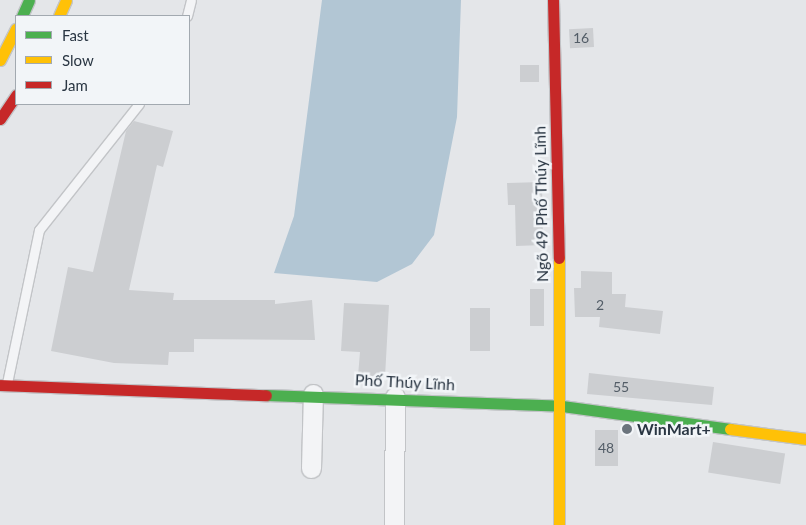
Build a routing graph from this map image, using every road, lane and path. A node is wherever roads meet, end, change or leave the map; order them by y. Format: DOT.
graph roads {
  1 [pos="29,0"];
  2 [pos="66,0"];
  3 [pos="191,0"];
  4 [pos="553,0"];
  5 [pos="22,15"];
  6 [pos="59,15"];
  7 [pos="187,15"];
  8 [pos="15,31"];
  9 [pos="0,60"];
  10 [pos="15,97"];
  11 [pos="138,105"];
  12 [pos="0,120"];
  13 [pos="3,384"];
  14 [pos="313,394"];
  15 [pos="395,397"];
  16 [pos="562,406"];
  17 [pos="806,439"];
  18 [pos="311,468"];
  19 [pos="394,525"];
  20 [pos="559,525"];
  1 -- 5 [label="street"];
  2 -- 6 [label="street"];
  3 -- 7 [label="lane"];
  4 -- 16 [label="street, Ngõ 49 Phố Thúy Lĩnh"];
  8 -- 9 [label="street"];
  10 -- 12 [label="street"];
  11 -- 13 [label="lane"];
  13 -- 14 [label="street, Phố Thúy Lĩnh"];
  14 -- 15 [label="street, Phố Thúy Lĩnh"];
  14 -- 18 [label="street"];
  15 -- 16 [label="street, Phố Thúy Lĩnh"];
  15 -- 19 [label="street"];
  16 -- 17 [label="street, Phố Thúy Lĩnh"];
  16 -- 20 [label="street, Ngõ 49 Phố Thúy Lĩnh"];
}
